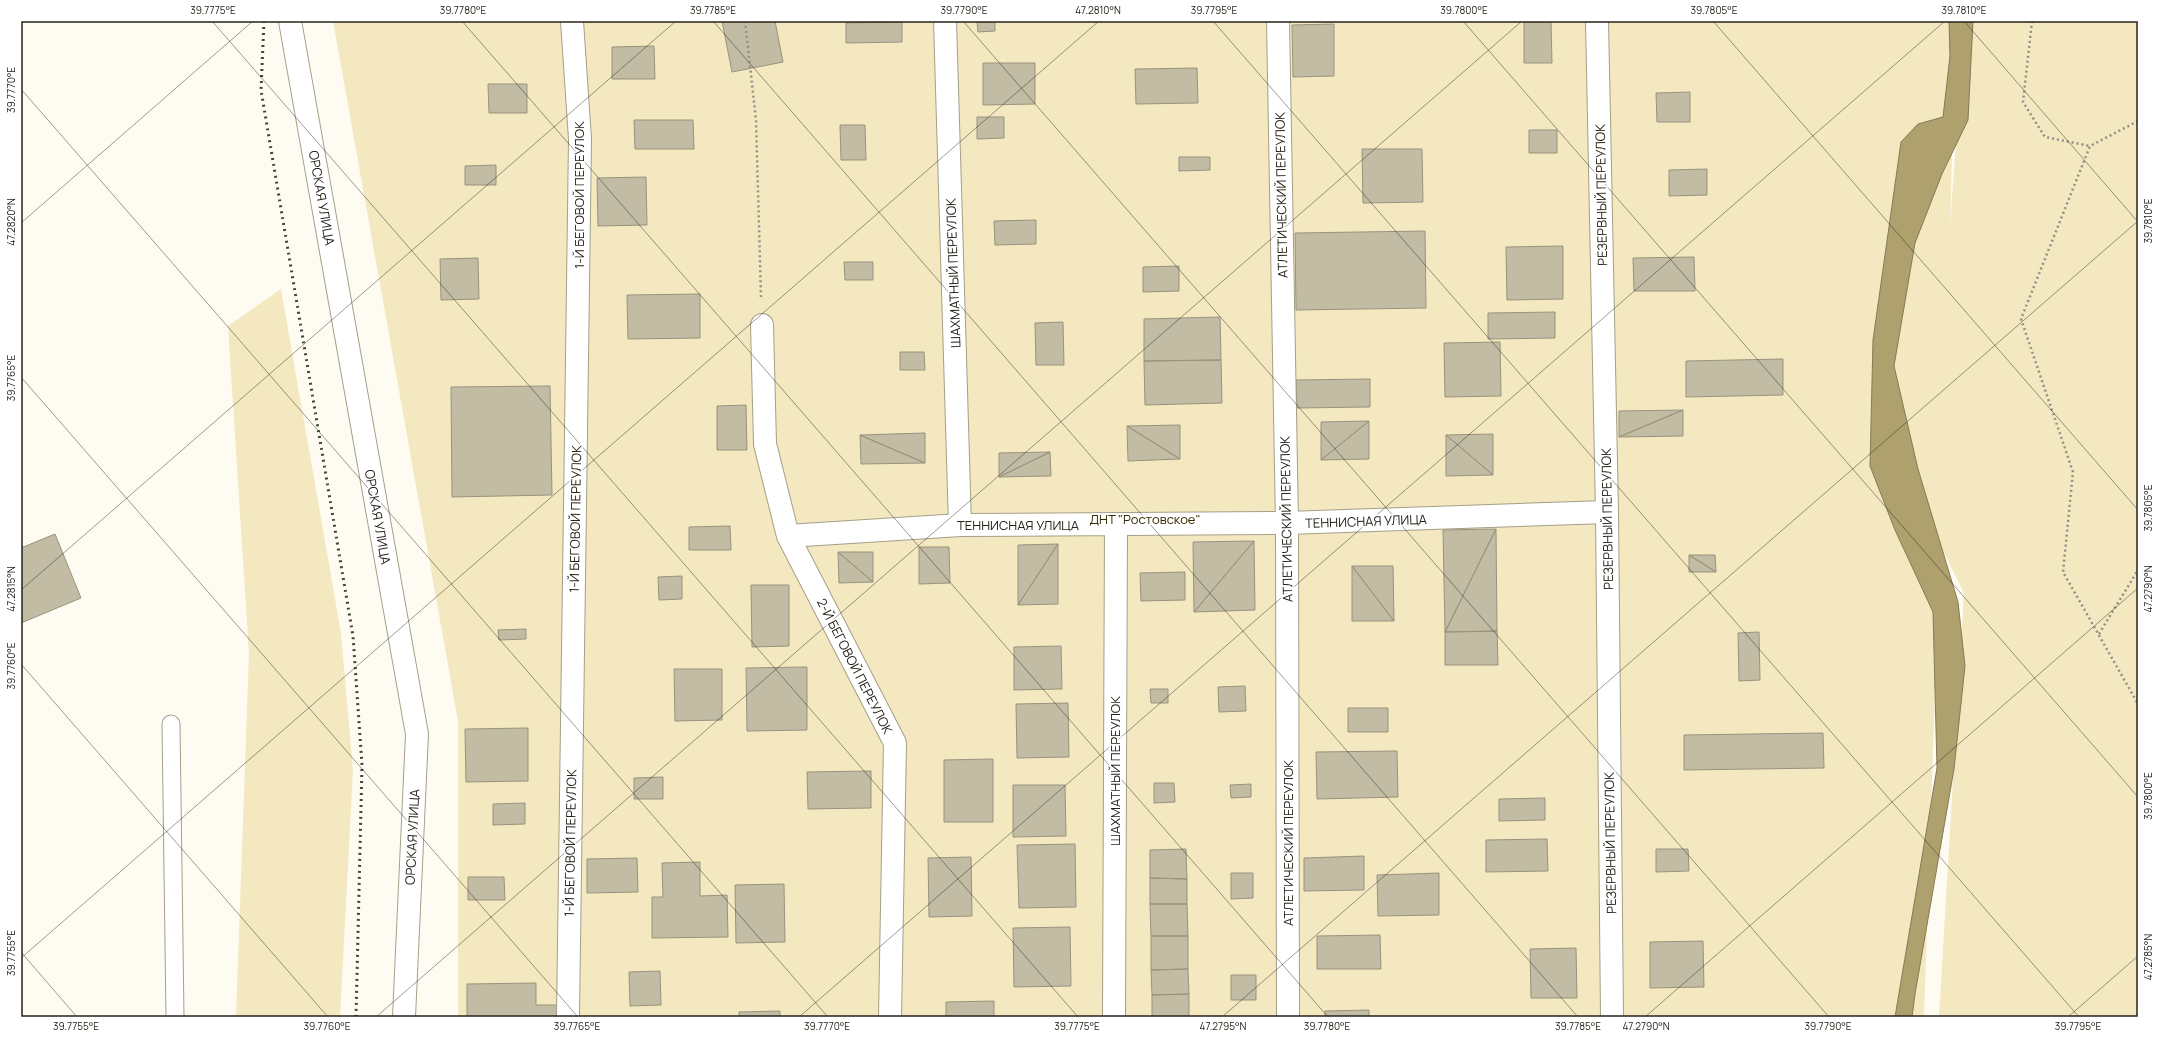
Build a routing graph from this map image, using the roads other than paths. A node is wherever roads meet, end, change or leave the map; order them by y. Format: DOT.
graph roads {
  1 [pos="290,21"];
  2 [pos="572,21"];
  3 [pos="945,21"];
  4 [pos="1278,21"];
  5 [pos="1597,21"];
  6 [pos="762,325"];
  7 [pos="1607,512"];
  8 [pos="1287,523"];
  9 [pos="960,525"];
  10 [pos="1116,525"];
  11 [pos="788,536"];
  12 [pos="170,724"];
  13 [pos="175,1017"];
  14 [pos="404,1017"];
  15 [pos="568,1017"];
  16 [pos="890,1017"];
  17 [pos="1114,1017"];
  18 [pos="1288,1017"];
  19 [pos="1612,1017"];
  1 -- 14 [label="street, ОРСКАЯ УЛИЦА"];
  2 -- 15 [label="street, 1-Й БЕГОВОЙ ПЕРЕУЛОК"];
  3 -- 9 [label="street, ШАХМАТНЫЙ ПЕРЕУЛОК"];
  4 -- 8 [label="street, АТЛЕТИЧЕСКИЙ ПЕРЕУЛОК"];
  5 -- 7 [label="street, РЕЗЕРВНЫЙ ПЕРЕУЛОК"];
  6 -- 11 [label="street, 2-Й БЕГОВОЙ ПЕРЕУЛОК"];
  7 -- 8 [label="street, ТЕННИСНАЯ УЛИЦА"];
  7 -- 19 [label="street, РЕЗЕРВНЫЙ ПЕРЕУЛОК"];
  8 -- 10 [label="street, ТЕННИСНАЯ УЛИЦА"];
  8 -- 18 [label="street, АТЛЕТИЧЕСКИЙ ПЕРЕУЛОК"];
  9 -- 10 [label="street, ТЕННИСНАЯ УЛИЦА"];
  9 -- 11 [label="street, ТЕННИСНАЯ УЛИЦА"];
  10 -- 17 [label="street, ШАХМАТНЫЙ ПЕРЕУЛОК"];
  11 -- 16 [label="street, 2-Й БЕГОВОЙ ПЕРЕУЛОК"];
  12 -- 13 [label="lane"];
}
